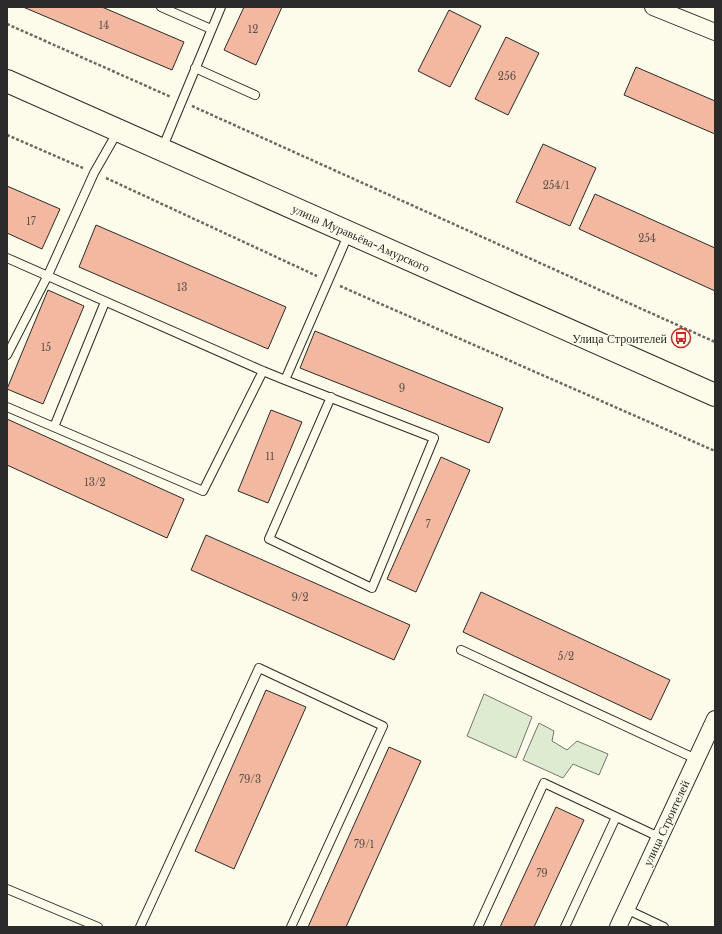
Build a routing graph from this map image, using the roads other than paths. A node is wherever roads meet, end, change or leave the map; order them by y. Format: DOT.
graph roads {
  1 [pos="161,7"];
  2 [pos="221,7"];
  3 [pos="653,7"];
  4 [pos="211,29"];
  5 [pos="715,32"];
  6 [pos="195,68"];
  7 [pos="7,81"];
  8 [pos="255,95"];
  9 [pos="118,131"];
  10 [pos="162,150"];
  11 [pos="349,232"];
  12 [pos="7,258"];
  13 [pos="48,275"];
  14 [pos="106,302"];
  15 [pos="7,355"];
  16 [pos="263,371"];
  17 [pos="285,380"];
  18 [pos="715,395"];
  19 [pos="330,397"];
  20 [pos="7,407"];
  21 [pos="54,427"];
  22 [pos="461,650"];
  23 [pos="715,719"];
  24 [pos="696,759"];
  25 [pos="616,817"];
  26 [pos="659,837"];
  27 [pos="7,889"];
  28 [pos="626,909"];
  29 [pos="98,927"];
  30 [pos="140,927"];
  31 [pos="291,927"];
  32 [pos="478,927"];
  33 [pos="565,927"];
  34 [pos="618,927"];
  35 [pos="664,927"];
  1 -- 4 [label="lane"];
  2 -- 4 [label="lane"];
  3 -- 5 [label="street"];
  4 -- 6 [label="lane"];
  6 -- 8 [label="lane"];
  6 -- 10 [label="lane"];
  7 -- 9 [label="street, улица Муравьёва-Амурского"];
  9 -- 10 [label="street, улица Муравьёва-Амурского"];
  9 -- 13 [label="lane"];
  10 -- 11 [label="street, улица Муравьёва-Амурского"];
  11 -- 17 [label="lane"];
  11 -- 18 [label="street, улица Муравьёва-Амурского"];
  12 -- 13 [label="lane"];
  13 -- 14 [label="lane"];
  13 -- 15 [label="lane"];
  14 -- 16 [label="lane"];
  14 -- 21 [label="lane"];
  16 -- 17 [label="lane"];
  16 -- 21 [label="lane"];
  17 -- 19 [label="lane"];
  19 -- 19 [label="lane"];
  20 -- 21 [label="lane"];
  22 -- 24 [label="lane"];
  23 -- 24 [label="street, улица Строителей"];
  24 -- 26 [label="street, улица Строителей"];
  25 -- 26 [label="lane"];
  25 -- 32 [label="lane"];
  25 -- 33 [label="lane"];
  26 -- 28 [label="street, улица Строителей"];
  27 -- 29 [label="lane"];
  28 -- 34 [label="street, улица Строителей"];
  28 -- 35 [label="lane"];
  30 -- 31 [label="lane"];
}
